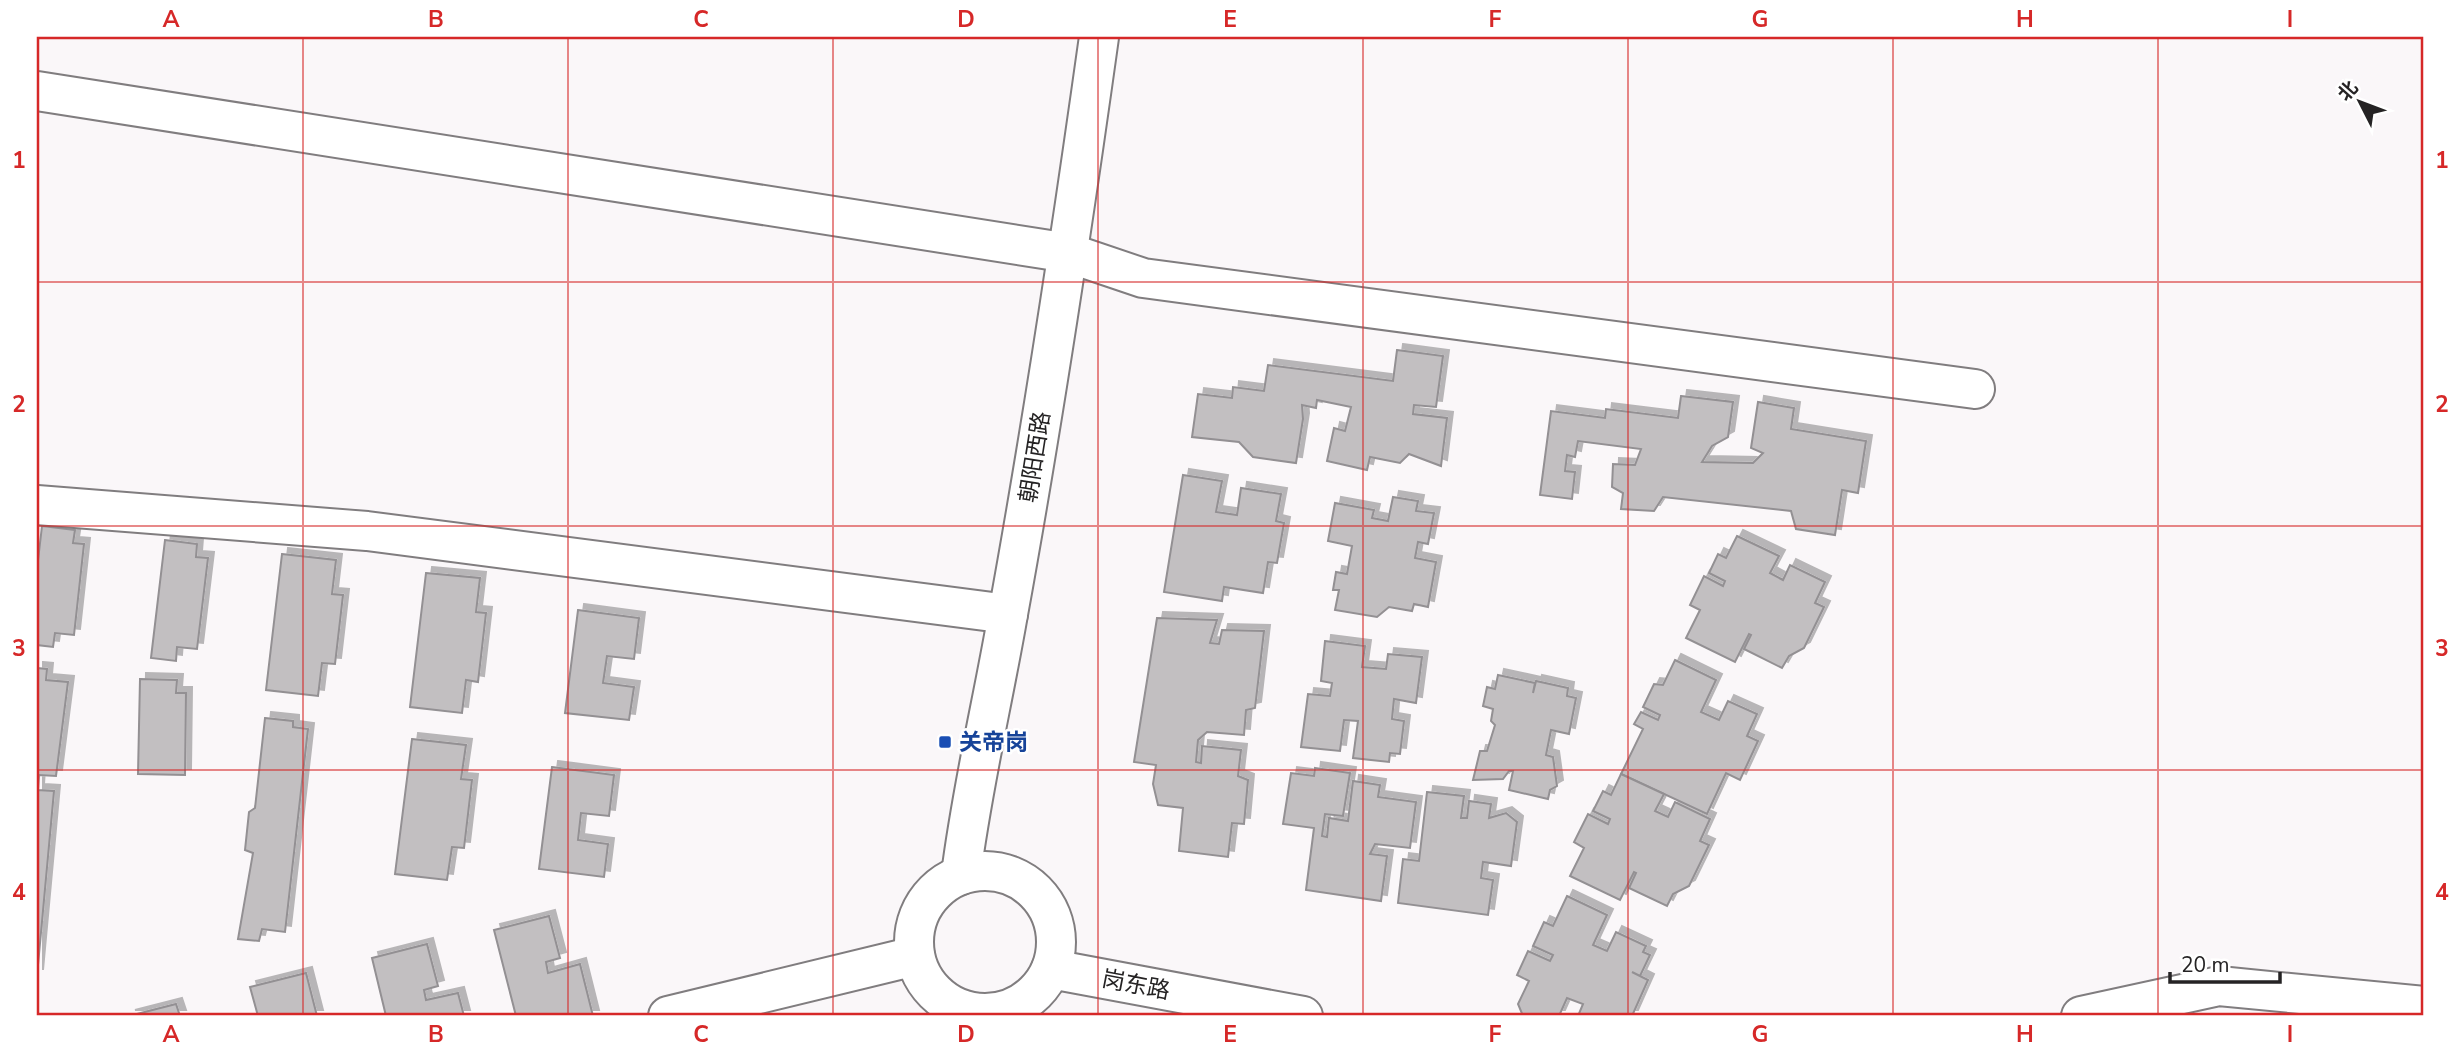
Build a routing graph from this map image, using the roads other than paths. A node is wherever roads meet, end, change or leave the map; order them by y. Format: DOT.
graph roads {
  1 [pos="1099,37"];
  2 [pos="37,90"];
  3 [pos="1069,253"];
  4 [pos="1975,388"];
  5 [pos="37,505"];
  6 [pos="1008,614"];
  7 [pos="961,875"];
  8 [pos="915,956"];
  9 [pos="1051,969"];
  10 [pos="2424,1006"];
  11 [pos="668,1016"];
  12 [pos="1303,1016"];
  13 [pos="2081,1016"];
  1 -- 3 [label="street, 朝阳西路"];
  2 -- 3 [label="street"];
  3 -- 4 [label="street"];
  3 -- 6 [label="street, 朝阳西路"];
  5 -- 6 [label="street"];
  6 -- 7 [label="street, 朝阳西路"];
  7 -- 8 [label="street"];
  7 -- 9 [label="street"];
  8 -- 9 [label="street"];
  8 -- 11 [label="street"];
  9 -- 12 [label="street, 岗东路"];
  10 -- 13 [label="street"];
}
